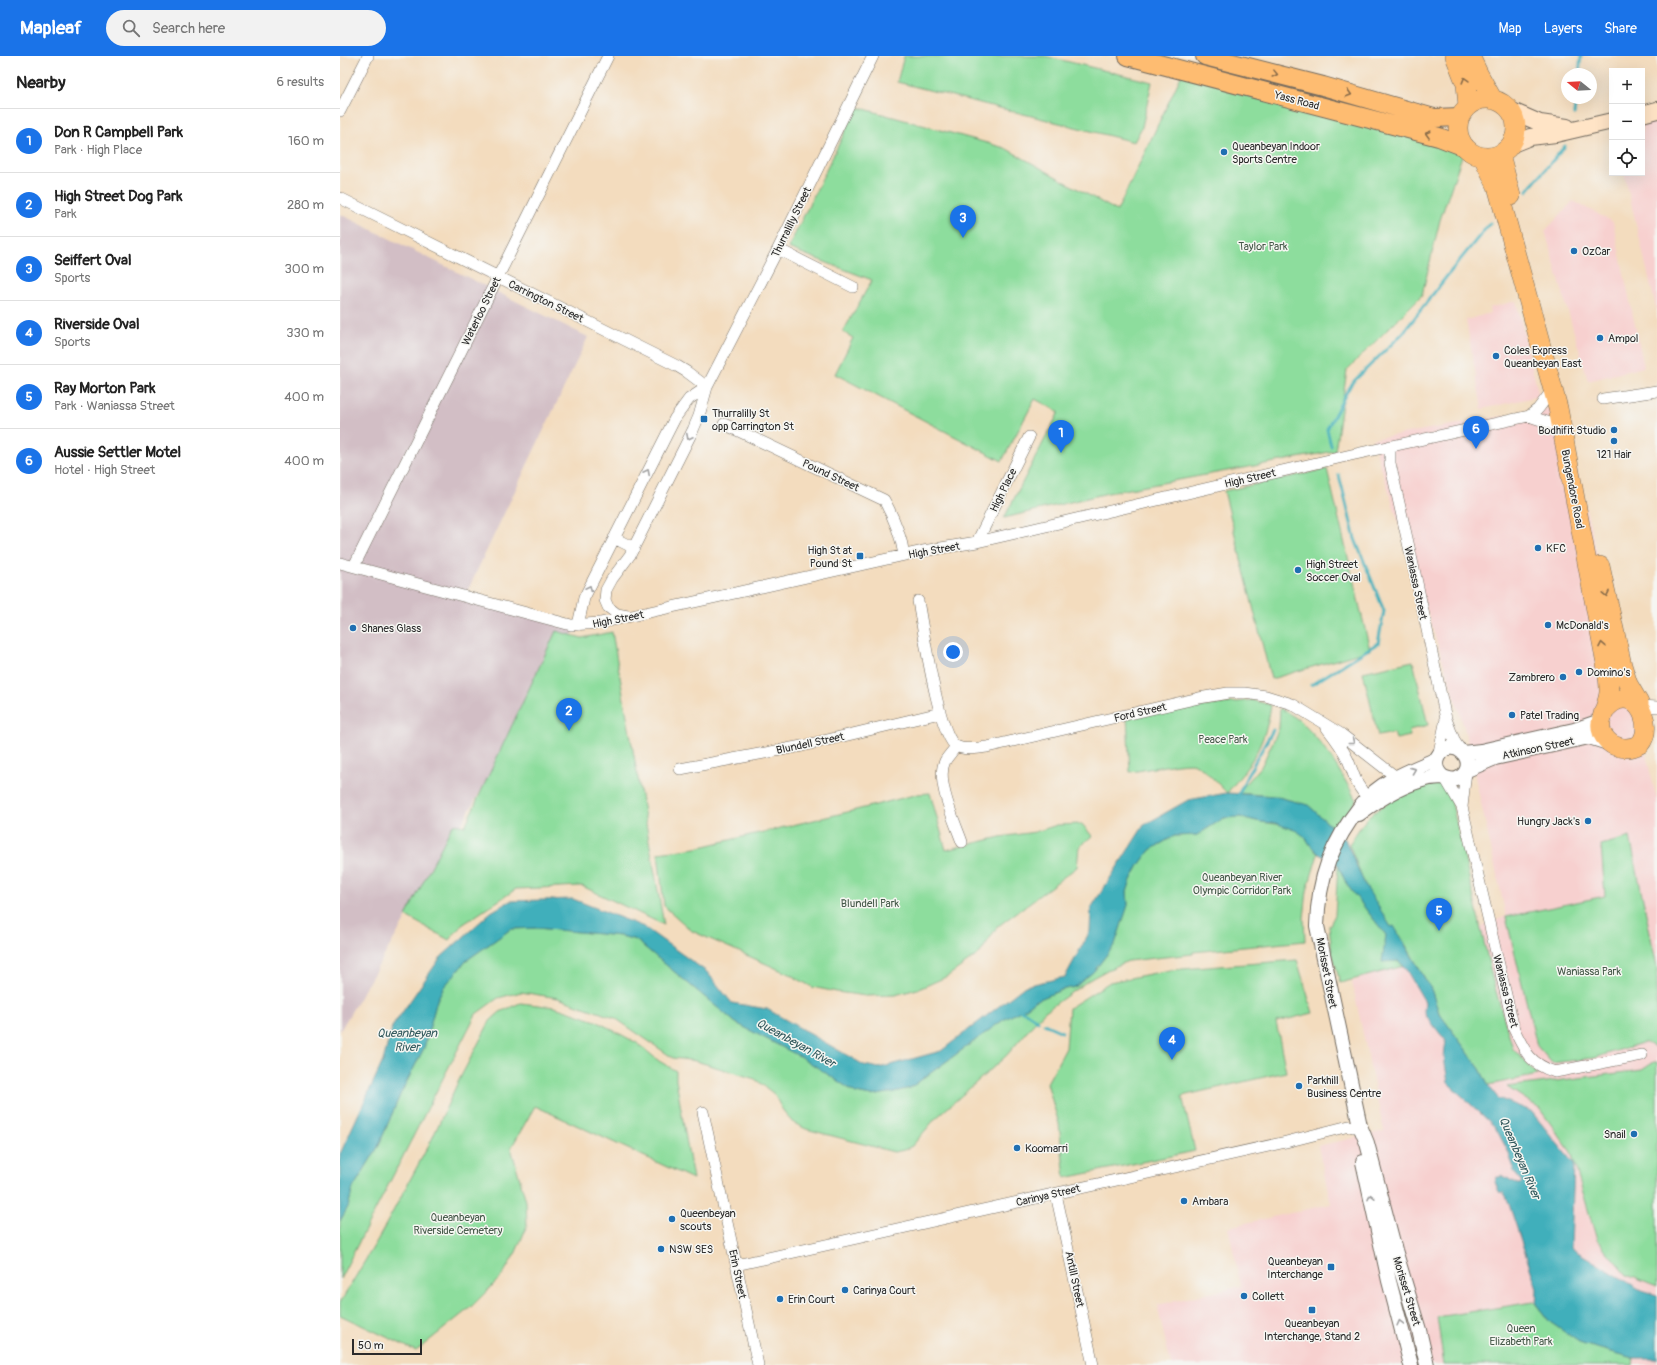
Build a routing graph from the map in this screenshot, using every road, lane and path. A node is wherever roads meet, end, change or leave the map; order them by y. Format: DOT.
graph roads {
  1 [pos="368,56"];
  2 [pos="608,56"];
  3 [pos="873,56"];
  4 [pos="1128,56"];
  5 [pos="1205,56"];
  6 [pos="1456,56"];
  7 [pos="1470,56"];
  8 [pos="1240,60"];
  9 [pos="1188,64"];
  10 [pos="1234,83"];
  11 [pos="1493,100"];
  12 [pos="1510,110"];
  13 [pos="1657,110"];
  14 [pos="340,111"];
  15 [pos="1464,111"];
  16 [pos="1645,113"];
  17 [pos="1609,122"];
  18 [pos="1580,128"];
  19 [pos="1465,147"];
  20 [pos="1498,152"];
  21 [pos="340,198"];
  22 [pos="778,249"];
  23 [pos="498,277"];
  24 [pos="853,287"];
  25 [pos="707,387"];
  26 [pos="1553,389"];
  27 [pos="1657,391"];
  28 [pos="1603,399"];
  29 [pos="1529,416"];
  30 [pos="724,424"];
  31 [pos="1562,430"];
  32 [pos="1029,437"];
  33 [pos="1390,446"];
  34 [pos="614,538"];
  35 [pos="977,542"];
  36 [pos="634,548"];
  37 [pos="904,555"];
  38 [pos="340,563"];
  39 [pos="354,566"];
  40 [pos="918,601"];
  41 [pos="633,616"];
  42 [pos="578,625"];
  43 [pos="1646,705"];
  44 [pos="940,713"];
  45 [pos="1602,716"];
  46 [pos="1446,719"];
  47 [pos="1319,721"];
  48 [pos="1652,730"];
  49 [pos="1611,744"];
  50 [pos="956,746"];
  51 [pos="1462,752"];
  52 [pos="1437,758"];
  53 [pos="680,769"];
  54 [pos="1466,770"];
  55 [pos="1396,777"];
  56 [pos="1444,778"];
  57 [pos="1393,793"];
  58 [pos="1368,797"];
  59 [pos="1462,807"];
  60 [pos="1348,824"];
  61 [pos="962,842"];
  62 [pos="1642,1055"];
  63 [pos="703,1112"];
  64 [pos="1360,1126"];
  65 [pos="1056,1194"];
  66 [pos="1385,1207"];
  67 [pos="1379,1235"];
  68 [pos="736,1265"];
  69 [pos="1387,1270"];
  70 [pos="1407,1291"];
  71 [pos="758,1365"];
  72 [pos="1093,1365"];
  73 [pos="1411,1365"];
  74 [pos="1427,1365"];
  1 -- 14 [label="street"];
  2 -- 23 [label="street, Waterloo Street"];
  3 -- 22 [label="street, Thurralilly Street"];
  4 -- 9 [label="main road, Yass Road"];
  5 -- 8 [label="main road, Yass Road"];
  15 -- 6 [label="highway, one-way"];
  7 -- 11 [label="highway"];
  8 -- 10 [label="street"];
  8 -- 15 [label="main road, Yass Road, one-way"];
  9 -- 10 [label="main road, Yass Road"];
  19 -- 10 [label="main road, Yass Road, one-way"];
  11 -- 12 [label="highway"];
  11 -- 15 [label="highway"];
  12 -- 18 [label="main road"];
  12 -- 20 [label="highway"];
  13 -- 16 [label="main road"];
  15 -- 19 [label="highway"];
  17 -- 18 [label="main road"];
  18 -- 20 [label="main road"];
  19 -- 20 [label="highway"];
  20 -- 26 [label="highway, Bungendore Road"];
  20 -- 43 [label="highway, Bungendore Road, one-way"];
  21 -- 23 [label="street, Carrington Street"];
  22 -- 24 [label="street"];
  22 -- 25 [label="street, Thurralilly Street"];
  23 -- 25 [label="street, Carrington Street"];
  23 -- 39 [label="street, Waterloo Street"];
  34 -- 25 [label="street, Thurralilly Street, one-way"];
  25 -- 36 [label="street, Thurralilly Street, one-way"];
  26 -- 29 [label="street"];
  26 -- 31 [label="highway, Bungendore Road"];
  27 -- 28 [label="street"];
  29 -- 31 [label="street"];
  29 -- 33 [label="street, High Street"];
  30 -- 37 [label="street, Pound Street"];
  45 -- 31 [label="highway, Bungendore Road, one-way"];
  32 -- 35 [label="street, High Place"];
  33 -- 35 [label="street, High Street"];
  33 -- 46 [label="street, Waniassa Street"];
  34 -- 36 [label="street"];
  42 -- 34 [label="street, Thurralilly Street, one-way"];
  35 -- 37 [label="street, High Street"];
  36 -- 41 [label="street, Thurralilly Street"];
  37 -- 41 [label="street, High Street"];
  38 -- 39 [label="street, High Street"];
  39 -- 42 [label="street, High Street"];
  40 -- 44 [label="street"];
  41 -- 42 [label="street, High Street"];
  43 -- 45 [label="highway"];
  43 -- 48 [label="highway"];
  44 -- 50 [label="street"];
  44 -- 53 [label="street, Blundell Street"];
  45 -- 49 [label="highway"];
  45 -- 51 [label="street, Atkinson Street"];
  46 -- 51 [label="street, Waniassa Street"];
  46 -- 52 [label="street, Waniassa Street"];
  47 -- 50 [label="street, Ford Street"];
  47 -- 55 [label="street, Ford Street, one-way"];
  47 -- 58 [label="street, Ford Street"];
  48 -- 49 [label="highway"];
  49 -- 54 [label="street, Atkinson Street"];
  50 -- 61 [label="street"];
  51 -- 52 [label="street"];
  51 -- 54 [label="street"];
  55 -- 52 [label="street, one-way"];
  52 -- 56 [label="street"];
  54 -- 56 [label="street"];
  54 -- 59 [label="street, Waniassa Street"];
  55 -- 58 [label="street"];
  56 -- 57 [label="street"];
  56 -- 59 [label="street, Waniassa Street"];
  57 -- 58 [label="street"];
  57 -- 60 [label="street, Morisset Street"];
  58 -- 60 [label="street, Morisset Street"];
  59 -- 62 [label="street, Waniassa Street"];
  60 -- 64 [label="street, Morisset Street"];
  63 -- 68 [label="street, Erin Street"];
  64 -- 65 [label="street, Carinya Street"];
  64 -- 66 [label="street, Morisset Street"];
  67 -- 64 [label="street, Morisset Street, one-way"];
  65 -- 68 [label="street, Carinya Street"];
  65 -- 72 [label="street, Antill Street"];
  66 -- 67 [label="street"];
  66 -- 70 [label="street, Morisset Street"];
  67 -- 69 [label="street, Morisset Street"];
  68 -- 71 [label="street, Erin Street"];
  69 -- 70 [label="street"];
  73 -- 69 [label="street, Morisset Street, one-way"];
  70 -- 74 [label="street, Morisset Street"];
}
